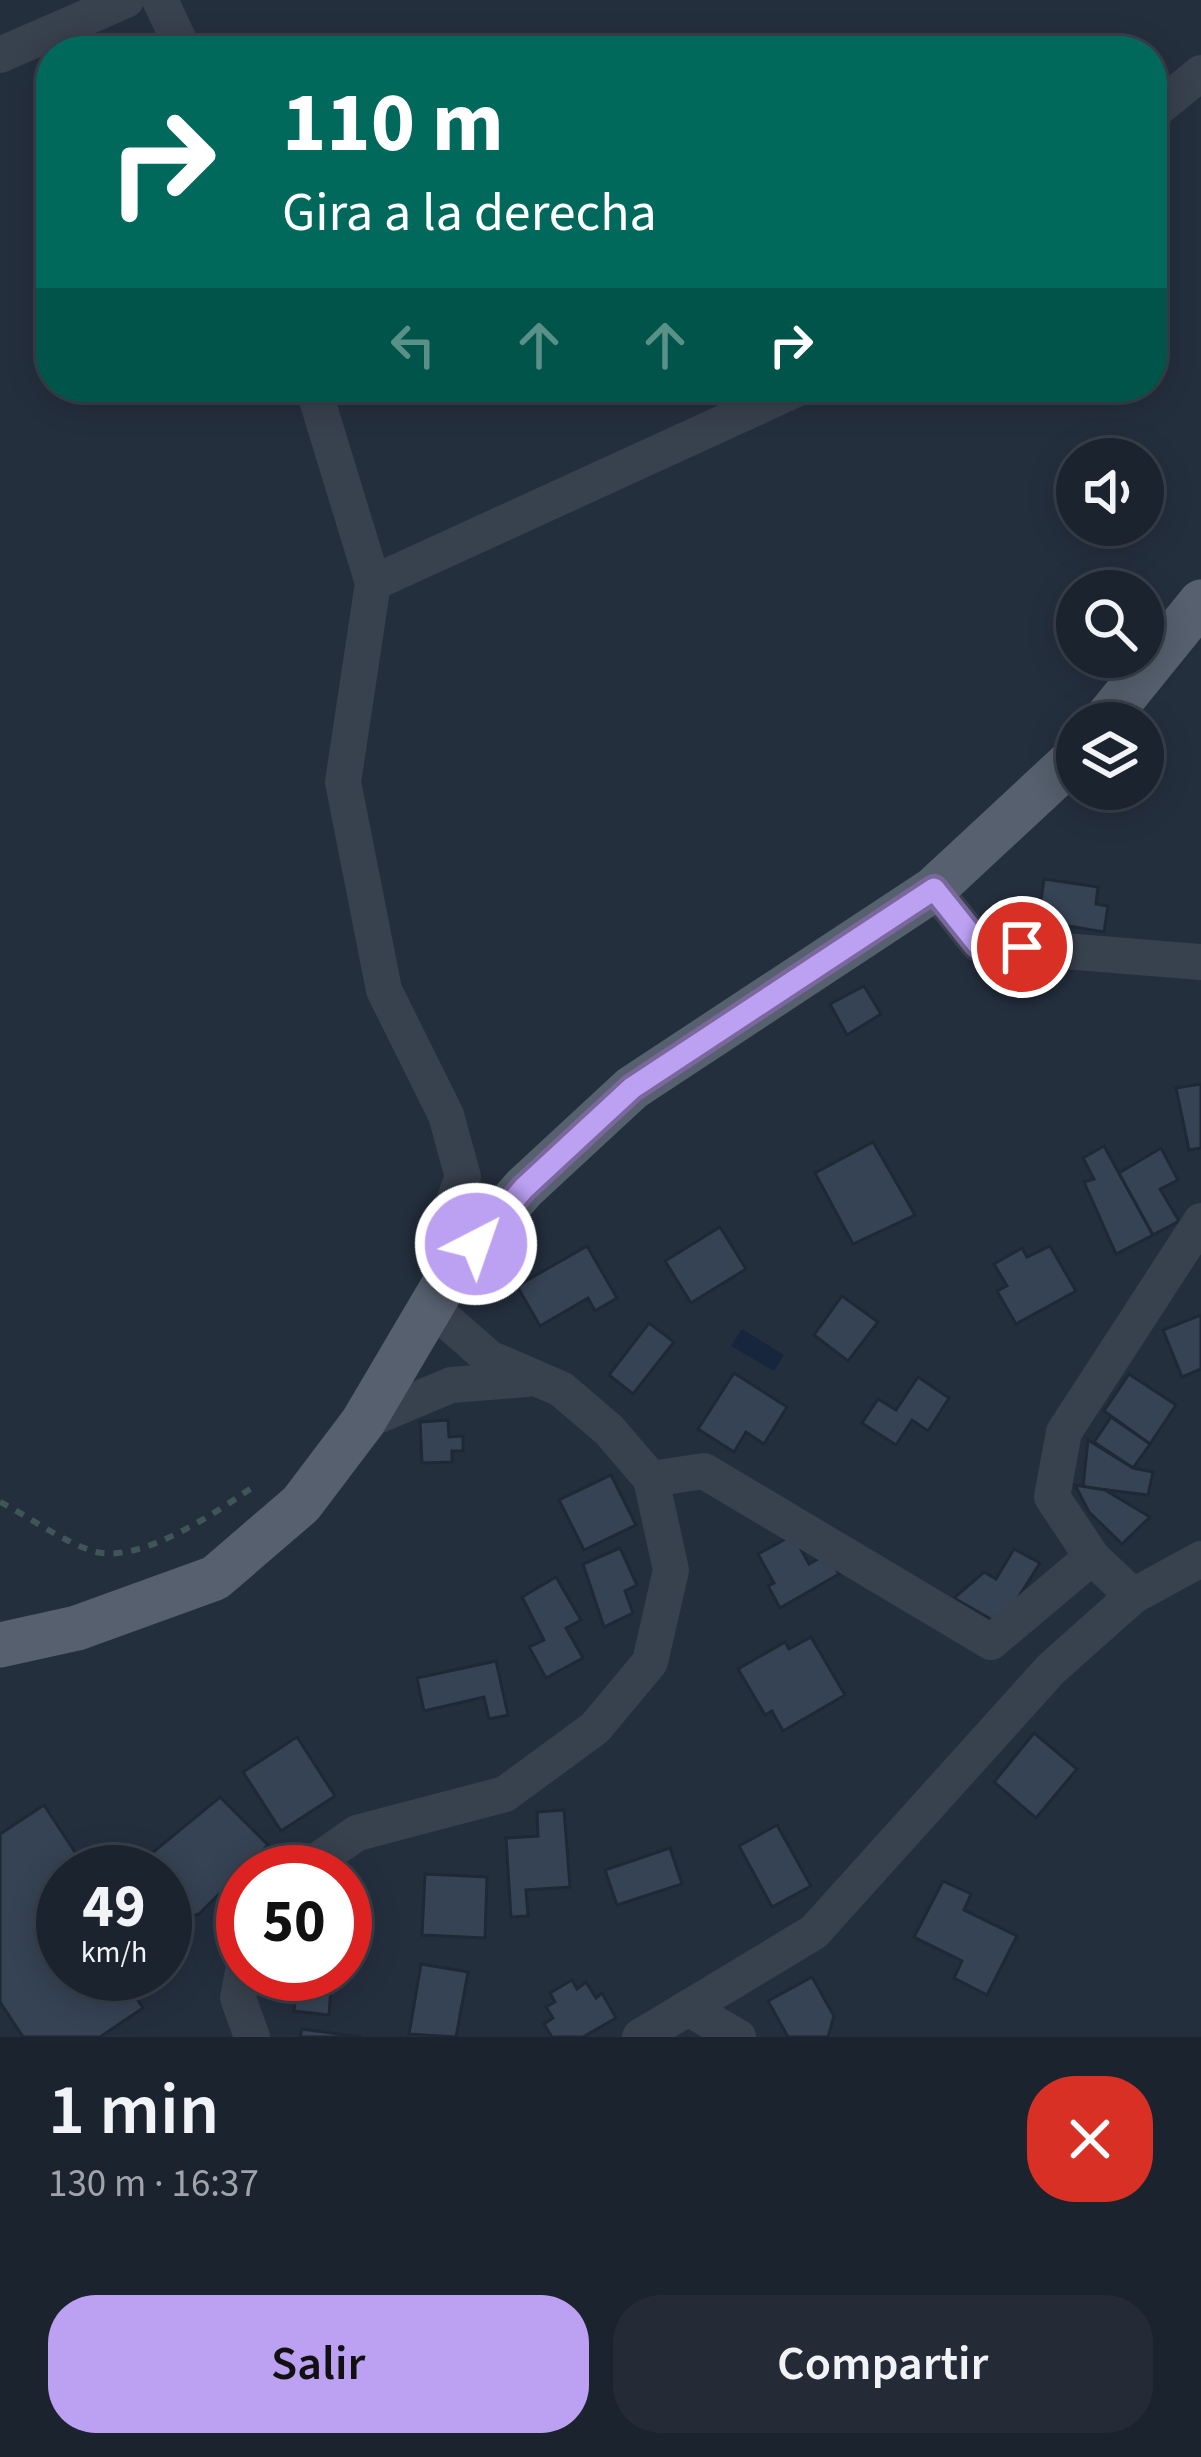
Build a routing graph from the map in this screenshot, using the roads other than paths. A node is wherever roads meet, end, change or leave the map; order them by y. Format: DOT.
graph roads {
  1 [pos="126,0"];
  2 [pos="160,0"];
  3 [pos="44,36"];
  4 [pos="177,36"];
  5 [pos="36,39"];
  6 [pos="0,55"];
  7 [pos="1201,73"];
  8 [pos="1167,100"];
  9 [pos="319,402"];
  10 [pos="768,402"];
  11 [pos="373,583"];
  12 [pos="1201,602"];
  13 [pos="1120,702"];
  14 [pos="1056,776"];
  15 [pos="934,889"];
  16 [pos="1200,958"];
  17 [pos="1201,1221"];
  18 [pos="448,1305"];
  19 [pos="429,1372"];
  20 [pos="530,1378"];
  21 [pos="651,1479"];
  22 [pos="1092,1557"];
  23 [pos="1201,1559"];
  24 [pos="1132,1595"];
  25 [pos="0,1645"];
  26 [pos="340,1845"];
  27 [pos="239,2001"];
  28 [pos="688,2008"];
  29 [pos="252,2037"];
  30 [pos="640,2037"];
  31 [pos="737,2037"];
  1 -- 3 [label="street"];
  2 -- 4 [label="street"];
  5 -- 6 [label="street"];
  7 -- 8 [label="street"];
  9 -- 11 [label="street"];
  10 -- 11 [label="street"];
  11 -- 18 [label="street"];
  12 -- 13 [label="main road"];
  14 -- 15 [label="main road"];
  15 -- 16 [label="street"];
  15 -- 18 [label="main road"];
  17 -- 22 [label="street"];
  18 -- 19 [label="main road"];
  18 -- 20 [label="street"];
  19 -- 20 [label="street"];
  19 -- 25 [label="main road"];
  20 -- 21 [label="street"];
  21 -- 22 [label="street"];
  21 -- 26 [label="street"];
  22 -- 24 [label="street"];
  23 -- 24 [label="street"];
  24 -- 28 [label="street"];
  27 -- 29 [label="street"];
  28 -- 30 [label="street"];
  28 -- 31 [label="street"];
}
